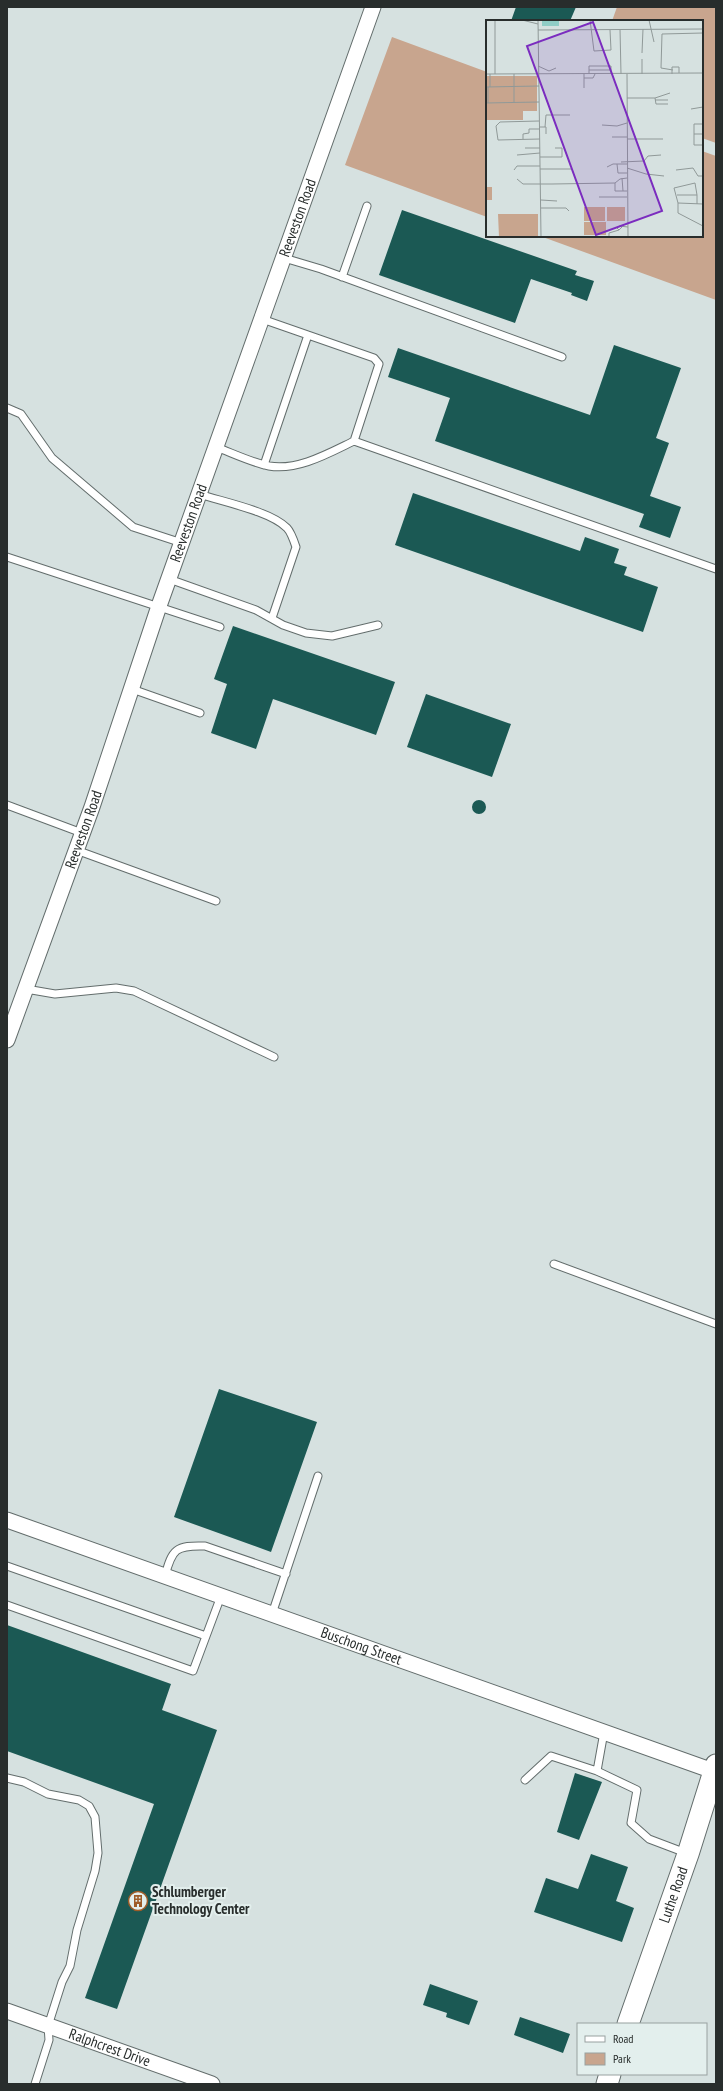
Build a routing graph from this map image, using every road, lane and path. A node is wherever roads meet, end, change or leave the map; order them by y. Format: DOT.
graph roads {
  1 [pos="373,7"];
  2 [pos="367,206"];
  3 [pos="284,258"];
  4 [pos="342,277"];
  5 [pos="262,319"];
  6 [pos="308,335"];
  7 [pos="562,357"];
  8 [pos="7,408"];
  9 [pos="354,441"];
  10 [pos="216,447"];
  11 [pos="264,464"];
  12 [pos="199,494"];
  13 [pos="182,543"];
  14 [pos="7,557"];
  15 [pos="716,569"];
  16 [pos="169,579"];
  17 [pos="159,606"];
  18 [pos="272,618"];
  19 [pos="378,625"];
  20 [pos="220,627"];
  21 [pos="132,689"];
  22 [pos="200,713"];
  23 [pos="7,804"];
  24 [pos="82,833"];
  25 [pos="76,850"];
  26 [pos="216,901"];
  27 [pos="26,989"];
  28 [pos="7,1040"];
  29 [pos="274,1057"];
  30 [pos="554,1264"];
  31 [pos="716,1324"];
  32 [pos="318,1476"];
  33 [pos="7,1520"];
  34 [pos="7,1566"];
  35 [pos="286,1574"];
  36 [pos="165,1576"];
  37 [pos="220,1596"];
  38 [pos="7,1606"];
  39 [pos="272,1614"];
  40 [pos="206,1636"];
  41 [pos="604,1732"];
  42 [pos="715,1770"];
  43 [pos="597,1771"];
  44 [pos="7,1778"];
  45 [pos="525,1780"];
  46 [pos="688,1854"];
  47 [pos="7,2011"];
  48 [pos="628,2023"];
  49 [pos="48,2026"];
  50 [pos="35,2084"];
  51 [pos="212,2084"];
  1 -- 3 [label="street, Reeveston Road"];
  2 -- 4 [label="lane"];
  3 -- 4 [label="lane"];
  3 -- 5 [label="street, Reeveston Road"];
  4 -- 7 [label="lane"];
  5 -- 6 [label="lane"];
  5 -- 10 [label="street, Reeveston Road"];
  6 -- 9 [label="lane"];
  6 -- 11 [label="lane"];
  8 -- 13 [label="lane"];
  9 -- 11 [label="lane"];
  9 -- 15 [label="lane"];
  10 -- 11 [label="lane"];
  10 -- 12 [label="street, Reeveston Road"];
  12 -- 13 [label="street, Reeveston Road"];
  12 -- 18 [label="lane"];
  13 -- 16 [label="street, Reeveston Road"];
  14 -- 17 [label="lane"];
  16 -- 17 [label="street, Reeveston Road"];
  16 -- 18 [label="lane"];
  17 -- 20 [label="lane"];
  17 -- 21 [label="street, Reeveston Road"];
  18 -- 19 [label="lane"];
  21 -- 22 [label="lane"];
  21 -- 24 [label="street, Reeveston Road"];
  23 -- 24 [label="lane"];
  24 -- 25 [label="street, Reeveston Road"];
  25 -- 26 [label="lane"];
  25 -- 27 [label="street, Reeveston Road"];
  27 -- 28 [label="street, Reeveston Road"];
  27 -- 29 [label="lane"];
  30 -- 31 [label="lane"];
  32 -- 35 [label="lane"];
  33 -- 36 [label="street, Buschong Street"];
  34 -- 40 [label="lane"];
  35 -- 36 [label="lane"];
  35 -- 39 [label="lane"];
  36 -- 37 [label="street, Buschong Street"];
  37 -- 39 [label="street, Buschong Street"];
  37 -- 40 [label="lane"];
  38 -- 40 [label="lane"];
  39 -- 41 [label="street, Buschong Street"];
  41 -- 42 [label="street, Buschong Street"];
  41 -- 43 [label="lane"];
  42 -- 46 [label="street, Luthe Road"];
  43 -- 45 [label="lane"];
  43 -- 46 [label="lane"];
  44 -- 49 [label="lane"];
  46 -- 48 [label="street, Luthe Road"];
  47 -- 49 [label="street, Ralphcrest Drive"];
  49 -- 50 [label="lane"];
  49 -- 51 [label="street, Ralphcrest Drive"];
}
